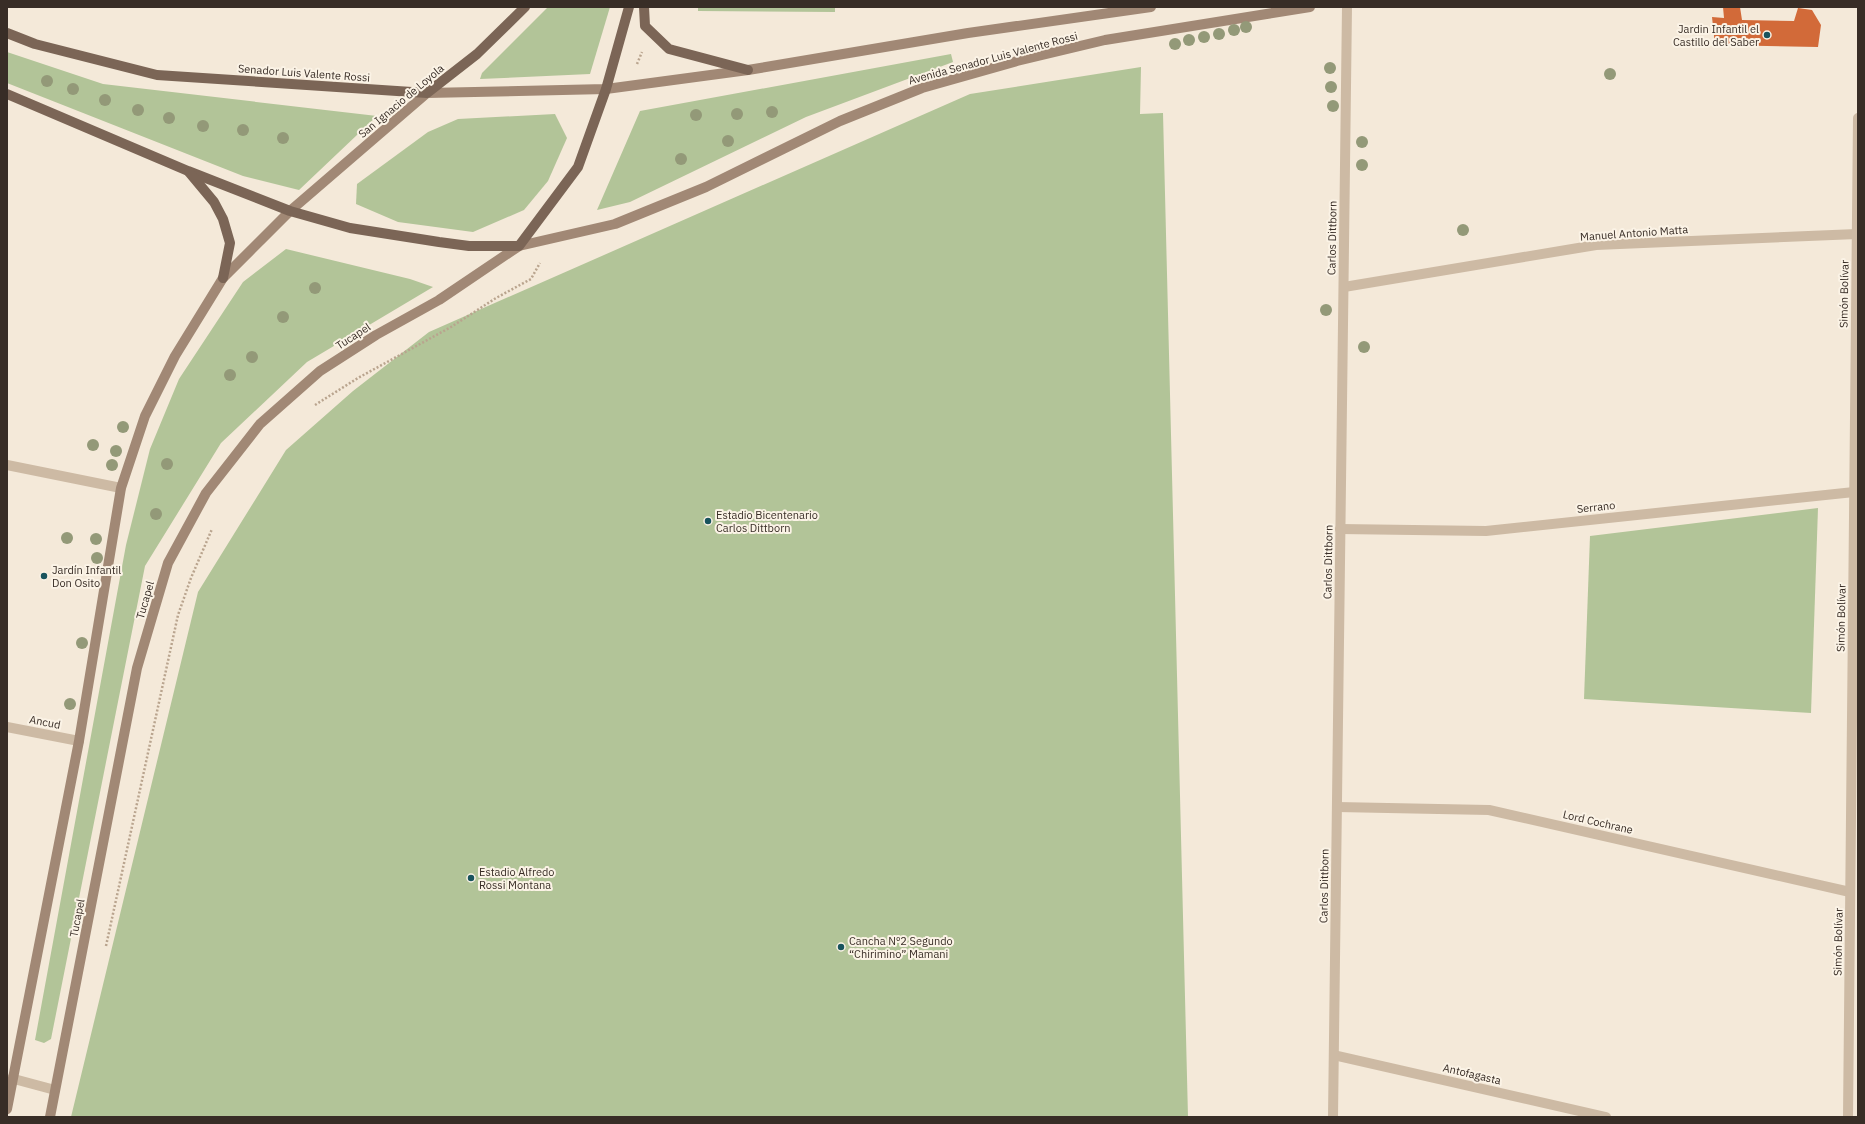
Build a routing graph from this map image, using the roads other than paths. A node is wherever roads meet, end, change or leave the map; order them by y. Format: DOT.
graph roads {
  1 [pos="525,7"];
  2 [pos="629,7"];
  3 [pos="644,7"];
  4 [pos="1151,7"];
  5 [pos="1310,7"];
  6 [pos="1347,7"];
  7 [pos="7,33"];
  8 [pos="748,70"];
  9 [pos="606,89"];
  10 [pos="427,93"];
  11 [pos="7,94"];
  12 [pos="1858,118"];
  13 [pos="188,170"];
  14 [pos="290,212"];
  15 [pos="1857,234"];
  16 [pos="519,246"];
  17 [pos="1857,262"];
  18 [pos="223,278"];
  19 [pos="1344,286"];
  20 [pos="7,465"];
  21 [pos="121,488"];
  22 [pos="1854,492"];
  23 [pos="1340,529"];
  24 [pos="1856,592"];
  25 [pos="7,727"];
  26 [pos="79,741"];
  27 [pos="1337,807"];
  28 [pos="1850,892"];
  29 [pos="1854,920"];
  30 [pos="1334,1055"];
  31 [pos="11,1080"];
  32 [pos="55,1090"];
  33 [pos="7,1109"];
  34 [pos="50,1117"];
  35 [pos="1333,1117"];
  36 [pos="1606,1117"];
  37 [pos="1848,1117"];
  1 -- 10 [label="main road, San Ignacio de Loyola"];
  2 -- 9 [label="main road"];
  3 -- 8 [label="main road"];
  4 -- 8 [label="main road, Avenida Senador Luis Valente Rossi"];
  5 -- 16 [label="main road, Avenida Senador Luis Valente Rossi"];
  6 -- 19 [label="street, Carlos Dittborn"];
  7 -- 10 [label="main road, Senador Luis Valente Rossi"];
  8 -- 9 [label="main road, Avenida Senador Luis Valente Rossi"];
  9 -- 10 [label="main road, Senador Luis Valente Rossi"];
  9 -- 16 [label="main road"];
  10 -- 14 [label="main road, San Ignacio de Loyola"];
  11 -- 13 [label="main road"];
  12 -- 15 [label="street, Simón Bolívar"];
  13 -- 14 [label="main road"];
  13 -- 18 [label="main road"];
  14 -- 16 [label="main road"];
  14 -- 18 [label="main road"];
  15 -- 17 [label="street, Simón Bolívar"];
  15 -- 19 [label="street, Manuel Antonio Matta"];
  16 -- 32 [label="main road, Tucapel"];
  17 -- 22 [label="street, Simón Bolívar"];
  18 -- 21 [label="main road"];
  19 -- 23 [label="street, Carlos Dittborn"];
  20 -- 21 [label="street"];
  21 -- 26 [label="main road"];
  22 -- 23 [label="street, Serrano"];
  22 -- 24 [label="street, Simón Bolívar"];
  23 -- 27 [label="street, Carlos Dittborn"];
  24 -- 28 [label="street, Simón Bolívar"];
  25 -- 26 [label="street, Ancud"];
  26 -- 31 [label="main road"];
  27 -- 28 [label="street, Lord Cochrane"];
  27 -- 30 [label="street, Carlos Dittborn"];
  28 -- 29 [label="street, Simón Bolívar"];
  29 -- 37 [label="street, Simón Bolívar"];
  30 -- 35 [label="street, Carlos Dittborn"];
  30 -- 36 [label="street, Antofagasta"];
  31 -- 32 [label="street"];
  31 -- 33 [label="main road"];
  32 -- 34 [label="main road, Tucapel"];
}
